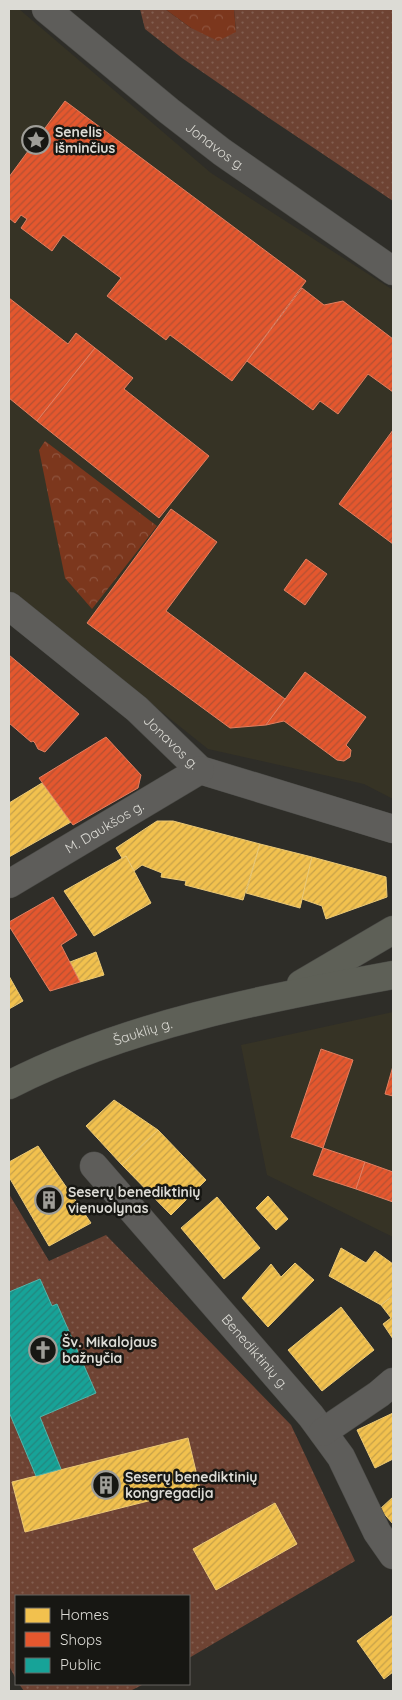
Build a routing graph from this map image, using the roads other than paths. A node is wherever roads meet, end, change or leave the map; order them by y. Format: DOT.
graph roads {
  1 [pos="46,9"];
  2 [pos="393,271"];
  3 [pos="9,606"];
  4 [pos="200,770"];
  5 [pos="393,829"];
  6 [pos="9,884"];
  7 [pos="393,930"];
  8 [pos="393,975"];
  9 [pos="282,995"];
  10 [pos="9,1085"];
  11 [pos="94,1166"];
  12 [pos="393,1382"];
  13 [pos="323,1432"];
  14 [pos="393,1554"];
  1 -- 2 [label="street, Jonavos g."];
  3 -- 4 [label="street, Jonavos g."];
  4 -- 5 [label="street, Jonavos g."];
  4 -- 6 [label="street, M. Daukšos g."];
  7 -- 9 [label="main road, Šauklių g."];
  8 -- 9 [label="main road, Šauklių g."];
  9 -- 10 [label="main road, Šauklių g."];
  11 -- 13 [label="street, Benediktinių g."];
  12 -- 13 [label="street"];
  13 -- 14 [label="street, Benediktinių g."];
}
